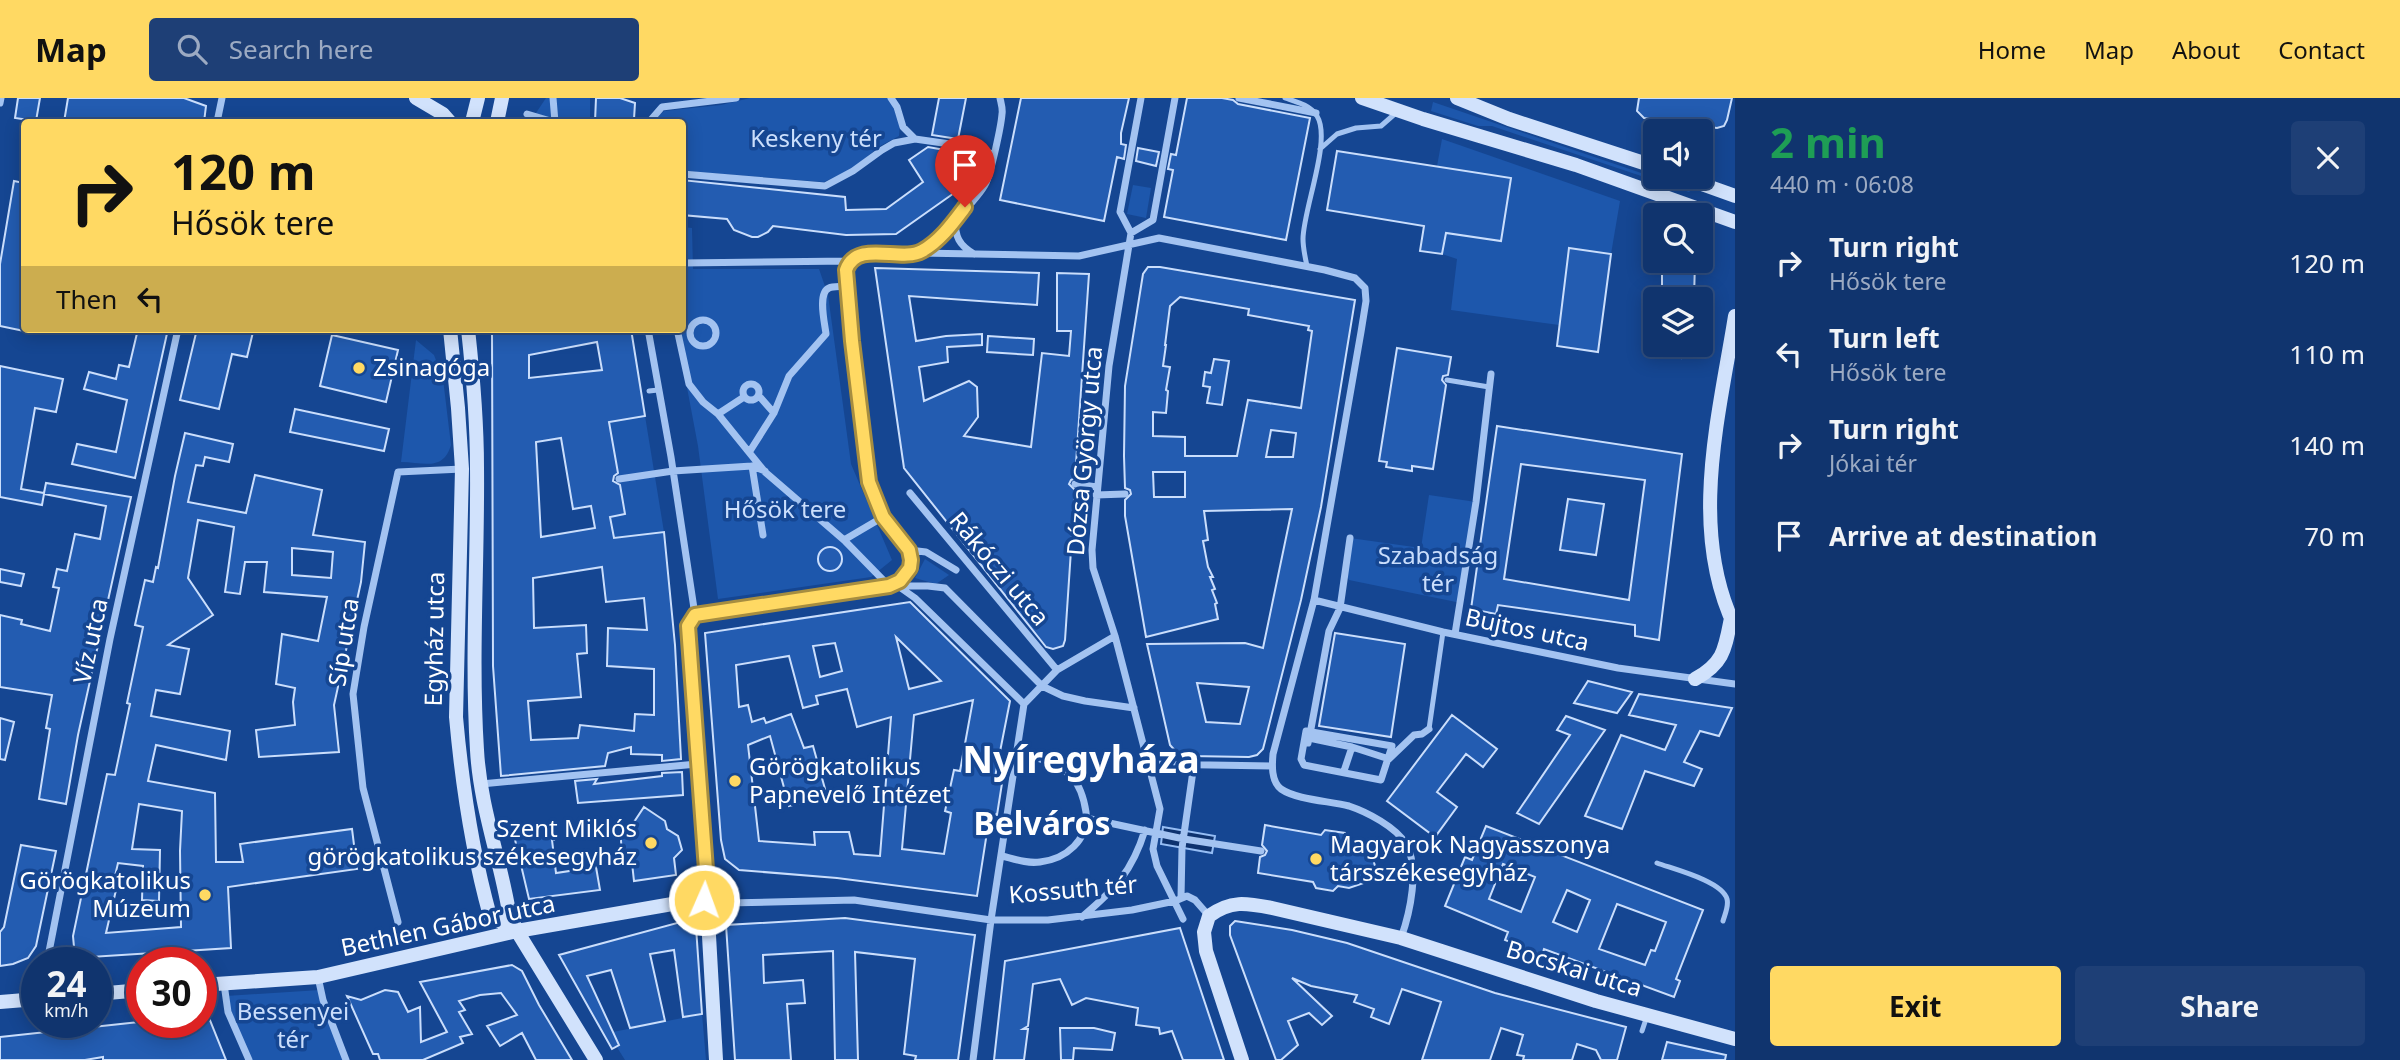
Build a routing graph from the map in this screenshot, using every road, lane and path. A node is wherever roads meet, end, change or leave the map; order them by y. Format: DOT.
graph roads {
  1 [pos="222,98"];
  2 [pos="416,98"];
  3 [pos="478,98"];
  4 [pos="502,98"];
  5 [pos="553,98"];
  6 [pos="736,98"];
  7 [pos="891,98"];
  8 [pos="1000,98"];
  9 [pos="1141,98"];
  10 [pos="1175,98"];
  11 [pos="1240,98"];
  12 [pos="1285,98"];
  13 [pos="1362,98"];
  14 [pos="1457,98"];
  15 [pos="1399,111"];
  16 [pos="1316,113"];
  17 [pos="527,114"];
  18 [pos="218,119"];
  19 [pos="447,119"];
  20 [pos="473,119"];
  21 [pos="498,119"];
  22 [pos="544,119"];
  23 [pos="554,119"];
  24 [pos="652,119"];
  25 [pos="915,139"];
  26 [pos="1321,149"];
  27 [pos="993,154"];
  28 [pos="1643,163"];
  29 [pos="686,174"];
  30 [pos="1713,188"];
  31 [pos="1735,196"];
  32 [pos="955,219"];
  33 [pos="1735,222"];
  34 [pos="1130,233"];
  35 [pos="1129,245"];
  36 [pos="919,253"];
  37 [pos="975,254"];
  38 [pos="849,261"];
  39 [pos="686,263"];
  40 [pos="1307,266"];
  41 [pos="846,286"];
  42 [pos="1735,316"];
  43 [pos="177,333"];
  44 [pos="450,333"];
  45 [pos="468,333"];
  46 [pos="648,333"];
  47 [pos="678,333"];
  48 [pos="690,336"];
  49 [pos="1490,374"];
  50 [pos="1447,380"];
  51 [pos="1489,387"];
  52 [pos="759,396"];
  53 [pos="744,397"];
  54 [pos="774,413"];
  55 [pos="718,414"];
  56 [pos="750,451"];
  57 [pos="752,466"];
  58 [pos="461,468"];
  59 [pos="673,471"];
  60 [pos="765,472"];
  61 [pos="619,479"];
  62 [pos="1075,484"];
  63 [pos="1097,491"];
  64 [pos="910,493"];
  65 [pos="1125,494"];
  66 [pos="883,517"];
  67 [pos="763,535"];
  68 [pos="1350,538"];
  69 [pos="844,540"];
  70 [pos="909,550"];
  71 [pos="956,570"];
  72 [pos="893,586"];
  73 [pos="1314,600"];
  74 [pos="1339,608"];
  75 [pos="695,615"];
  76 [pos="1733,622"];
  77 [pos="1443,632"];
  78 [pos="1455,634"];
  79 [pos="1115,636"];
  80 [pos="1057,670"];
  81 [pos="1695,679"];
  82 [pos="1735,684"];
  83 [pos="1042,686"];
  84 [pos="1024,704"];
  85 [pos="1134,708"];
  86 [pos="1429,729"];
  87 [pos="1310,735"];
  88 [pos="1353,747"];
  89 [pos="1017,752"];
  90 [pos="1145,752"];
  91 [pos="1389,760"];
  92 [pos="697,764"];
  93 [pos="1149,764"];
  94 [pos="1194,764"];
  95 [pos="1272,766"];
  96 [pos="1344,771"];
  97 [pos="481,784"];
  98 [pos="1087,818"];
  99 [pos="1145,830"];
  100 [pos="1156,833"];
  101 [pos="1184,839"];
  102 [pos="1261,851"];
  103 [pos="1002,856"];
  104 [pos="1657,863"];
  105 [pos="707,883"];
  106 [pos="1178,900"];
  107 [pos="727,903"];
  108 [pos="705,912"];
  109 [pos="1209,916"];
  110 [pos="1081,917"];
  111 [pos="1183,919"];
  112 [pos="991,920"];
  113 [pos="1723,921"];
  114 [pos="398,922"];
  115 [pos="517,931"];
  116 [pos="1401,938"];
  117 [pos="50,947"];
  118 [pos="318,976"];
  119 [pos="224,983"];
  120 [pos="217,984"];
  121 [pos="21,1000"];
  122 [pos="0,1002"];
  123 [pos="1647,1016"];
  124 [pos="1642,1031"];
  125 [pos="1735,1039"];
  126 [pos="595,1059"];
  127 [pos="249,1060"];
  128 [pos="346,1060"];
  129 [pos="716,1060"];
  130 [pos="973,1060"];
  131 [pos="1242,1060"];
  1 -- 18 [label="street"];
  2 -- 19 [label="street"];
  3 -- 20 [label="street"];
  4 -- 21 [label="street"];
  5 -- 23 [label="street"];
  6 -- 24 [label="street"];
  7 -- 25 [label="street"];
  8 -- 27 [label="street"];
  9 -- 34 [label="street, Dózsa György utca"];
  10 -- 34 [label="street"];
  11 -- 16 [label="street"];
  12 -- 16 [label="lane"];
  13 -- 15 [label="street"];
  14 -- 28 [label="street"];
  15 -- 26 [label="lane"];
  15 -- 33 [label="street"];
  16 -- 26 [label="lane"];
  17 -- 22 [label="street"];
  25 -- 27 [label="street"];
  25 -- 29 [label="street"];
  26 -- 40 [label="lane"];
  27 -- 32 [label="street"];
  30 -- 31 [label="street"];
  32 -- 36 [label="street"];
  32 -- 37 [label="street"];
  34 -- 35 [label="street, Dózsa György utca"];
  35 -- 37 [label="street"];
  35 -- 40 [label="street"];
  35 -- 63 [label="street, Dózsa György utca"];
  36 -- 37 [label="street"];
  36 -- 38 [label="street"];
  38 -- 39 [label="street"];
  38 -- 41 [label="street"];
  40 -- 73 [label="street"];
  41 -- 54 [label="street"];
  41 -- 66 [label="street"];
  42 -- 76 [label="street"];
  43 -- 117 [label="street, Víz utca"];
  44 -- 58 [label="street, Egyház utca"];
  45 -- 97 [label="street, Egyház utca"];
  46 -- 59 [label="street"];
  47 -- 48 [label="street"];
  47 -- 55 [label="street"];
  49 -- 51 [label="street"];
  50 -- 51 [label="lane"];
  51 -- 78 [label="street"];
  52 -- 53 [label="street"];
  52 -- 53 [label="street"];
  52 -- 54 [label="street"];
  53 -- 55 [label="street"];
  54 -- 56 [label="street"];
  55 -- 56 [label="street"];
  56 -- 60 [label="street"];
  57 -- 59 [label="street"];
  57 -- 60 [label="street"];
  57 -- 67 [label="street"];
  58 -- 114 [label="street, Síp utca"];
  58 -- 115 [label="street, Egyház utca"];
  59 -- 61 [label="street"];
  59 -- 75 [label="street"];
  60 -- 69 [label="street"];
  62 -- 63 [label="street"];
  63 -- 65 [label="street"];
  63 -- 79 [label="street, Dózsa György utca"];
  64 -- 80 [label="street, Rákóczi utca"];
  66 -- 69 [label="street"];
  66 -- 70 [label="street"];
  68 -- 74 [label="street"];
  69 -- 72 [label="street"];
  70 -- 71 [label="street"];
  70 -- 72 [label="street"];
  72 -- 75 [label="street"];
  72 -- 83 [label="street"];
  72 -- 84 [label="street"];
  73 -- 74 [label="street, Bujtos utca"];
  73 -- 95 [label="street"];
  74 -- 77 [label="street, Bujtos utca"];
  74 -- 87 [label="street"];
  75 -- 92 [label="street"];
  76 -- 81 [label="street"];
  77 -- 78 [label="street, Bujtos utca"];
  77 -- 86 [label="lane"];
  78 -- 81 [label="street, Bujtos utca"];
  79 -- 80 [label="street"];
  79 -- 85 [label="street, Dózsa György utca"];
  80 -- 83 [label="street"];
  81 -- 82 [label="street, Bujtos utca"];
  83 -- 84 [label="street"];
  83 -- 85 [label="street"];
  84 -- 89 [label="street, Kossuth tér"];
  85 -- 90 [label="street, Dózsa György utca"];
  86 -- 91 [label="street"];
  87 -- 88 [label="street"];
  87 -- 91 [label="street"];
  87 -- 96 [label="street"];
  88 -- 91 [label="street"];
  88 -- 96 [label="street"];
  89 -- 98 [label="street"];
  89 -- 103 [label="street, Kossuth tér"];
  90 -- 93 [label="street, Kossuth tér"];
  91 -- 96 [label="street"];
  92 -- 97 [label="street"];
  92 -- 105 [label="street"];
  93 -- 94 [label="street"];
  93 -- 100 [label="street, Kossuth tér"];
  94 -- 95 [label="street"];
  94 -- 101 [label="street"];
  95 -- 116 [label="street"];
  97 -- 115 [label="street, Egyház utca"];
  98 -- 99 [label="street"];
  98 -- 103 [label="street"];
  99 -- 100 [label="street"];
  99 -- 110 [label="street"];
  100 -- 101 [label="street"];
  100 -- 106 [label="street, Kossuth tér"];
  101 -- 102 [label="street"];
  101 -- 106 [label="street"];
  103 -- 112 [label="street, Kossuth tér"];
  104 -- 113 [label="lane"];
  105 -- 107 [label="street"];
  105 -- 108 [label="street"];
  106 -- 109 [label="street"];
  106 -- 110 [label="street, Kossuth tér"];
  106 -- 111 [label="street"];
  107 -- 108 [label="street"];
  107 -- 112 [label="street"];
  108 -- 115 [label="street, Bethlen Gábor utca"];
  108 -- 129 [label="street"];
  109 -- 116 [label="street"];
  109 -- 131 [label="street"];
  110 -- 112 [label="street, Kossuth tér"];
  112 -- 130 [label="street"];
  115 -- 118 [label="street, Bethlen Gábor utca"];
  115 -- 126 [label="street, Egyház utca"];
  116 -- 123 [label="street, Bocskai utca"];
  118 -- 119 [label="street, Bethlen Gábor utca"];
  118 -- 128 [label="street"];
  119 -- 120 [label="street, Bethlen Gábor utca"];
  119 -- 127 [label="street"];
  121 -- 122 [label="street"];
  123 -- 124 [label="lane"];
  123 -- 125 [label="street, Bocskai utca"];
}
